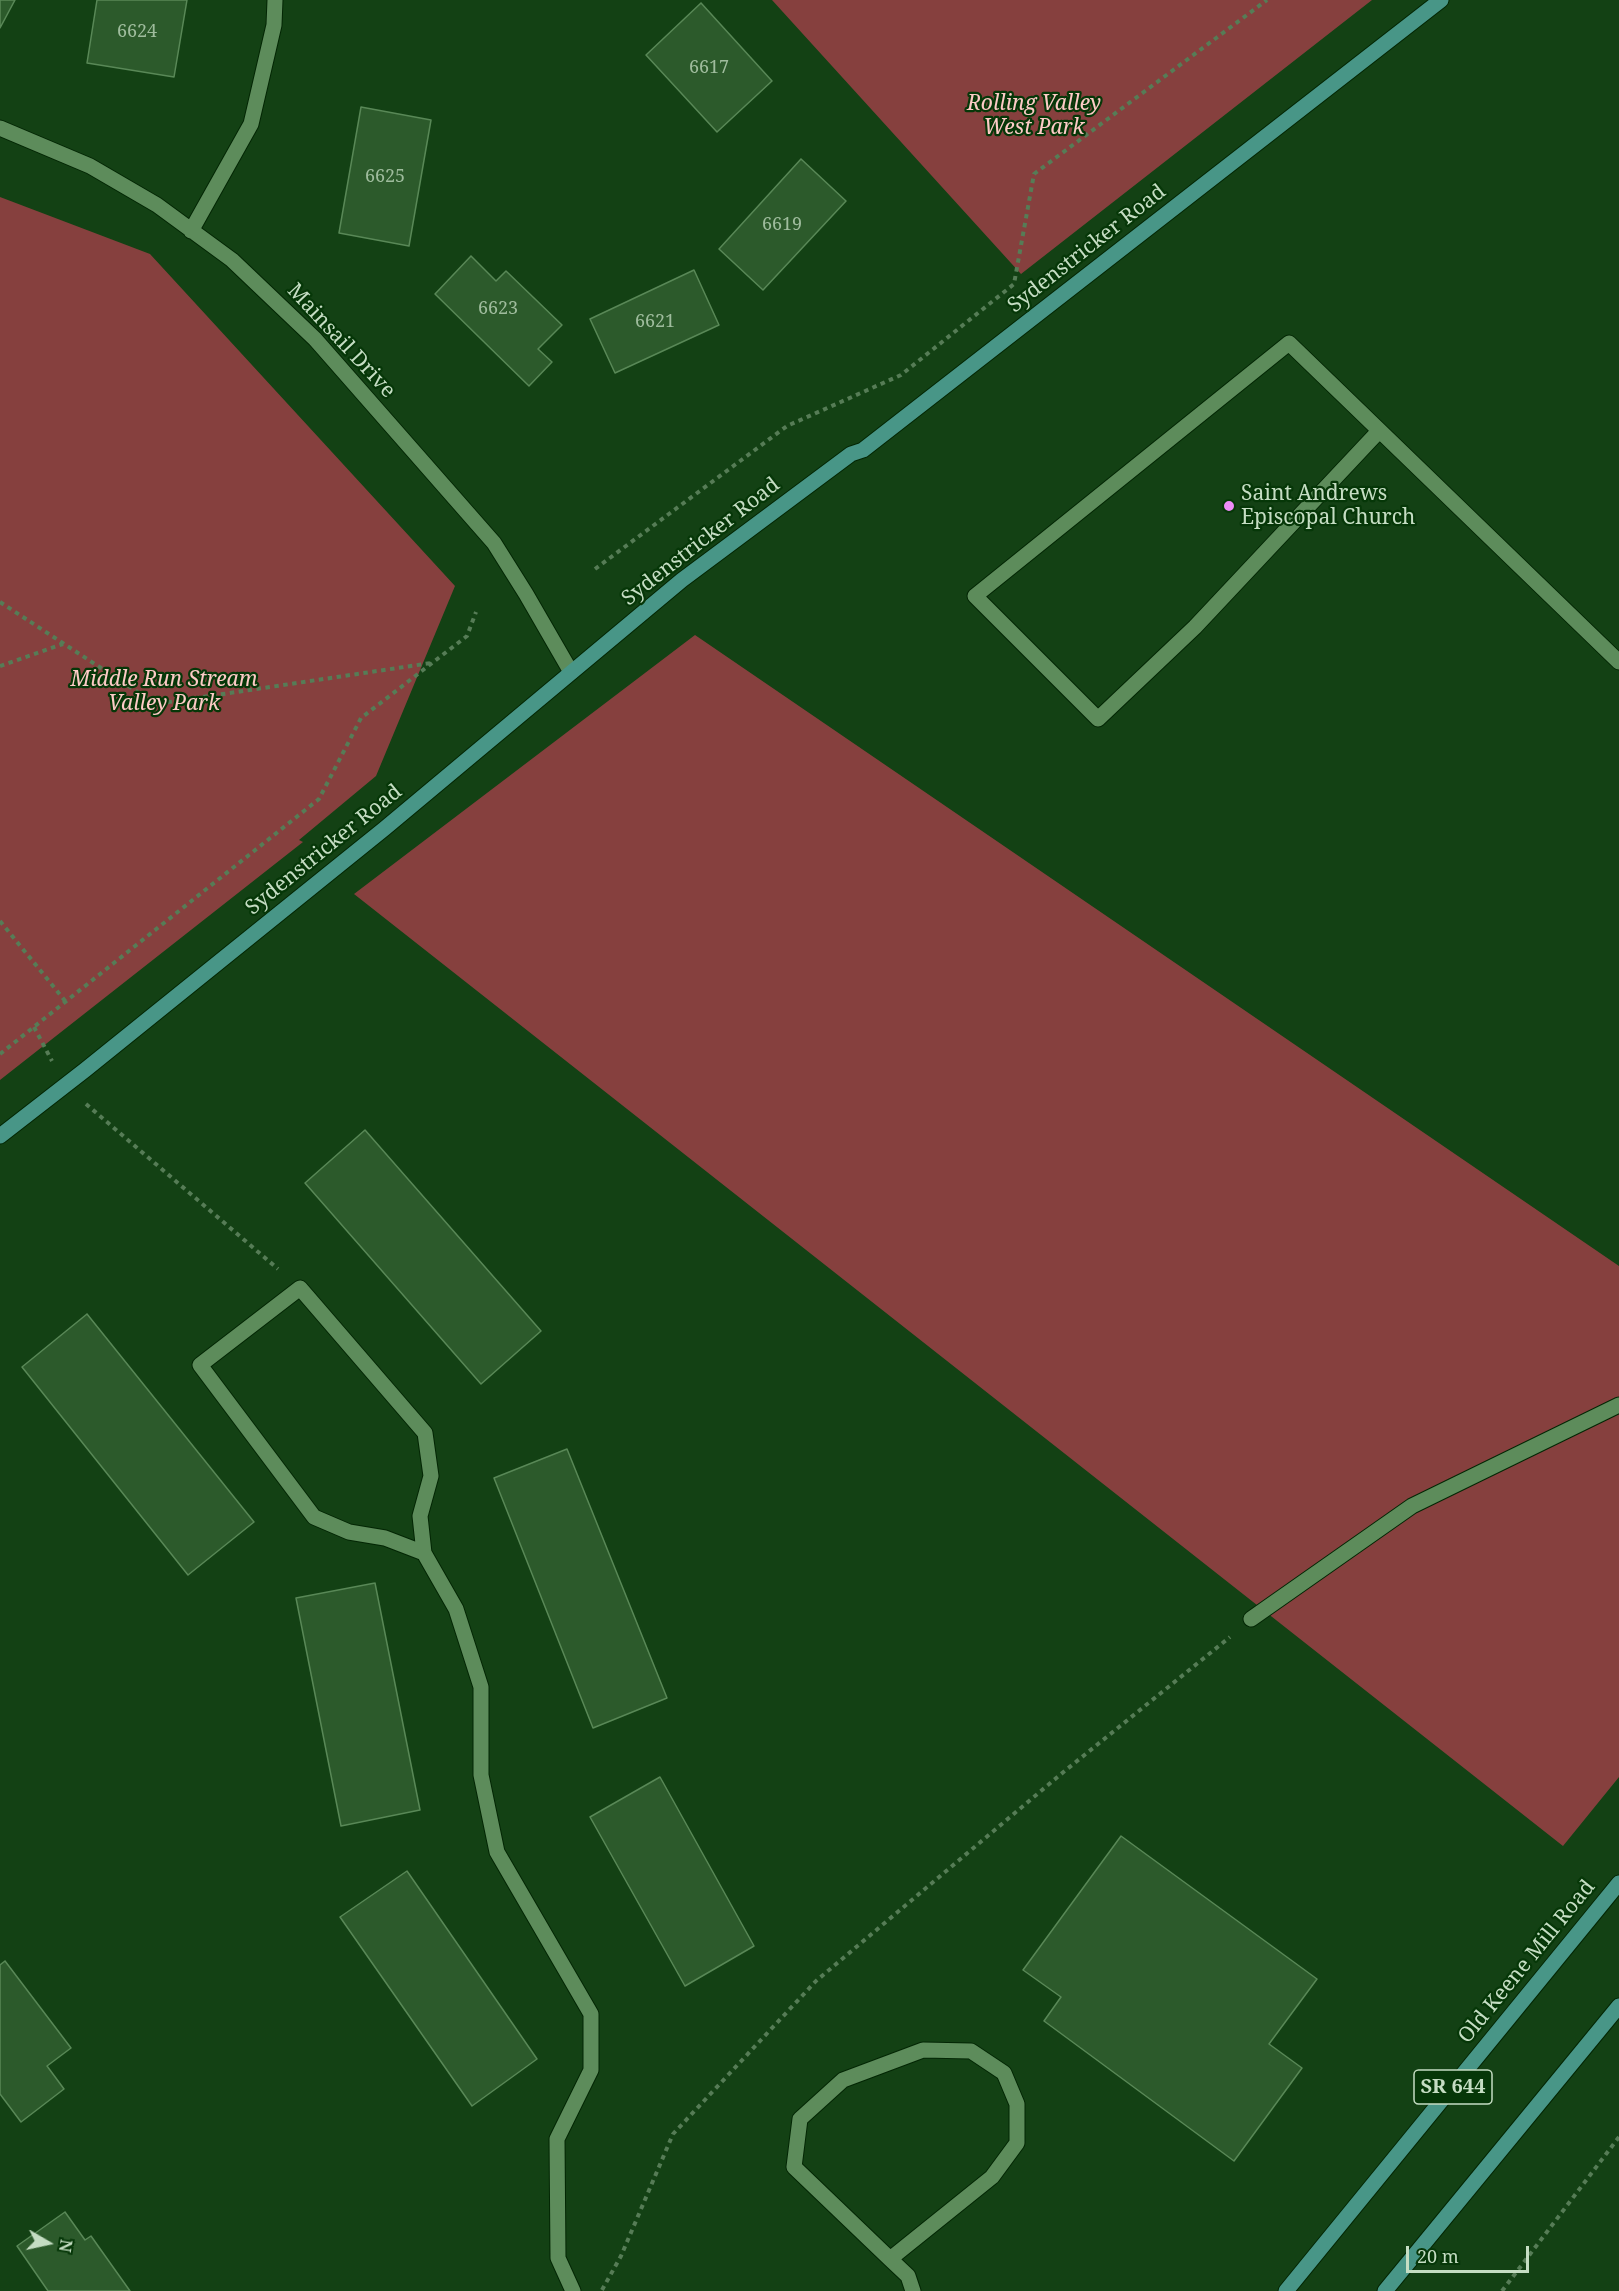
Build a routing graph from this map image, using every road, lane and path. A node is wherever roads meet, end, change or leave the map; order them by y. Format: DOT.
graph roads {
  1 [pos="275,0"];
  2 [pos="1267,0"];
  3 [pos="1441,0"];
  4 [pos="0,128"];
  5 [pos="191,231"];
  6 [pos="1379,431"];
  7 [pos="595,569"];
  8 [pos="0,602"];
  9 [pos="476,612"];
  10 [pos="63,643"];
  11 [pos="1619,662"];
  12 [pos="431,663"];
  13 [pos="0,666"];
  14 [pos="571,672"];
  15 [pos="0,921"];
  16 [pos="66,1002"];
  17 [pos="34,1027"];
  18 [pos="0,1054"];
  19 [pos="65,1086"];
  20 [pos="0,1136"];
  21 [pos="300,1288"];
  22 [pos="1619,1405"];
  23 [pos="424,1553"];
  24 [pos="1251,1619"];
  25 [pos="1619,1883"];
  26 [pos="1619,2006"];
  27 [pos="1619,2137"];
  28 [pos="890,2259"];
  29 [pos="573,2291"];
  30 [pos="602,2291"];
  31 [pos="914,2291"];
  32 [pos="1286,2291"];
  33 [pos="1385,2291"];
  34 [pos="1502,2291"];
  1 -- 5 [label="street"];
  2 -- 7 [label="path"];
  3 -- 14 [label="main road, Sydenstricker Road"];
  4 -- 5 [label="street, Mainsail Drive"];
  5 -- 14 [label="street, Mainsail Drive"];
  6 -- 6 [label="street"];
  6 -- 11 [label="street"];
  8 -- 10 [label="path"];
  9 -- 12 [label="path"];
  10 -- 12 [label="path"];
  10 -- 13 [label="path"];
  12 -- 16 [label="path"];
  14 -- 19 [label="main road, Sydenstricker Road"];
  15 -- 16 [label="path"];
  16 -- 17 [label="path"];
  17 -- 18 [label="path"];
  17 -- 19 [label="path"];
  19 -- 20 [label="main road, Sydenstricker Road"];
  19 -- 21 [label="path"];
  21 -- 23 [label="street"];
  21 -- 23 [label="street"];
  22 -- 24 [label="street"];
  23 -- 29 [label="street"];
  24 -- 30 [label="path"];
  25 -- 32 [label="main road, Old Keene Mill Road / SR 644"];
  26 -- 33 [label="main road"];
  27 -- 34 [label="path"];
  28 -- 28 [label="street"];
  28 -- 31 [label="street"];
}
